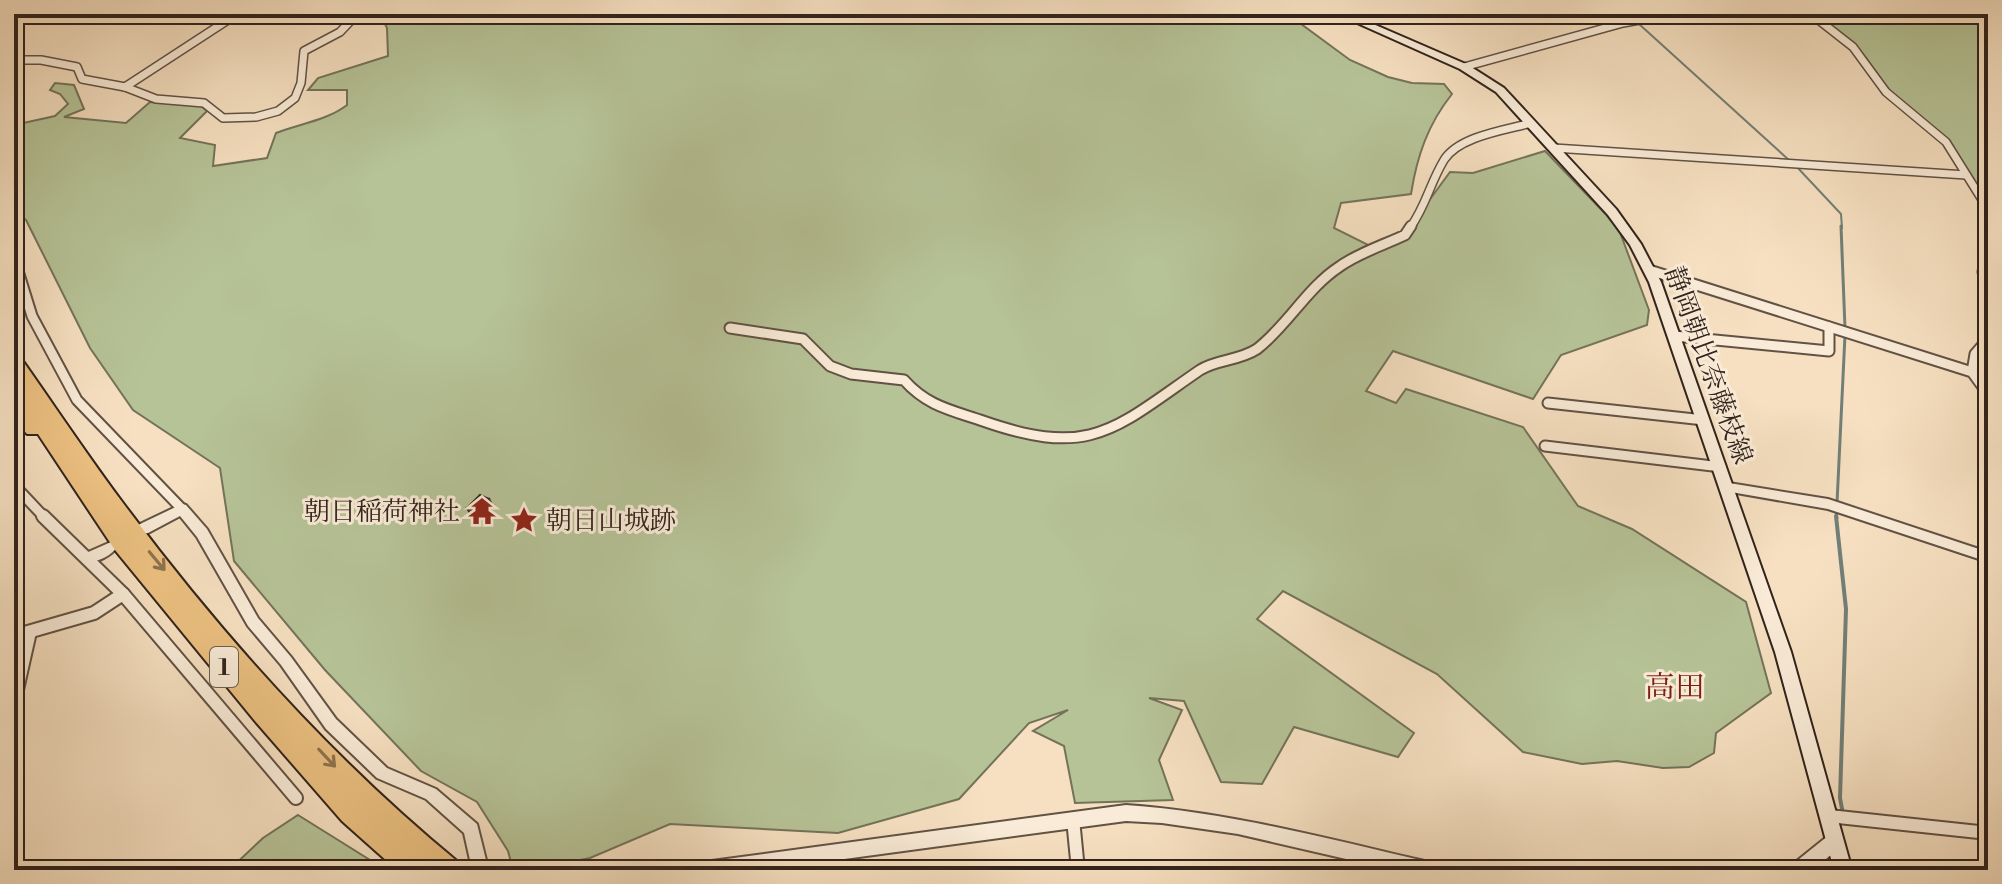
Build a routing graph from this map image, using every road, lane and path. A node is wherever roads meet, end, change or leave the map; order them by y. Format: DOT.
graph roads {
  1 [pos="237,14"];
  2 [pos="357,14"];
  3 [pos="1672,14"];
  4 [pos="1811,14"];
  5 [pos="1355,16"];
  6 [pos="1644,17"];
  7 [pos="14,60"];
  8 [pos="1464,67"];
  9 [pos="125,87"];
  10 [pos="1531,123"];
  11 [pos="1554,148"];
  12 [pos="1966,175"];
  13 [pos="1988,217"];
  14 [pos="1988,245"];
  15 [pos="14,258"];
  16 [pos="1649,270"];
  17 [pos="1988,290"];
  18 [pos="730,328"];
  19 [pos="1834,329"];
  20 [pos="1674,336"];
  21 [pos="1988,339"];
  22 [pos="14,361"];
  23 [pos="1972,372"];
  24 [pos="14,384"];
  25 [pos="1988,394"];
  26 [pos="1548,403"];
  27 [pos="14,407"];
  28 [pos="1704,420"];
  29 [pos="1545,446"];
  30 [pos="69,465"];
  31 [pos="1721,467"];
  32 [pos="14,485"];
  33 [pos="1729,488"];
  34 [pos="182,509"];
  35 [pos="143,529"];
  36 [pos="111,547"];
  37 [pos="91,557"];
  38 [pos="1988,557"];
  39 [pos="123,594"];
  40 [pos="30,632"];
  41 [pos="14,636"];
  42 [pos="14,703"];
  43 [pos="296,798"];
  44 [pos="1829,816"];
  45 [pos="1073,819"];
  46 [pos="1988,833"];
  47 [pos="1835,841"];
  48 [pos="404,848"];
  49 [pos="744,867"];
  50 [pos="415,870"];
  51 [pos="450,870"];
  52 [pos="476,870"];
  53 [pos="704,870"];
  54 [pos="1078,870"];
  55 [pos="1429,870"];
  56 [pos="1799,870"];
  57 [pos="1843,870"];
  1 -- 9 [label="street"];
  2 -- 9 [label="street"];
  3 -- 6 [label="street"];
  4 -- 12 [label="street"];
  5 -- 8 [label="main road, 静岡朝比奈藤枝線"];
  6 -- 8 [label="street"];
  7 -- 9 [label="street"];
  8 -- 10 [label="main road, 静岡朝比奈藤枝線"];
  10 -- 11 [label="main road, 静岡朝比奈藤枝線"];
  10 -- 18 [label="street"];
  11 -- 12 [label="street"];
  11 -- 16 [label="main road, 静岡朝比奈藤枝線"];
  12 -- 13 [label="street"];
  14 -- 17 [label="street"];
  15 -- 34 [label="street"];
  16 -- 19 [label="street"];
  16 -- 20 [label="main road, 静岡朝比奈藤枝線"];
  19 -- 20 [label="street"];
  19 -- 23 [label="street"];
  20 -- 28 [label="main road, 静岡朝比奈藤枝線"];
  21 -- 23 [label="street"];
  22 -- 48 [label="highway, one-way"];
  23 -- 25 [label="street"];
  24 -- 30 [label="highway, 1"];
  26 -- 28 [label="street"];
  27 -- 30 [label="highway"];
  28 -- 31 [label="main road, 静岡朝比奈藤枝線"];
  29 -- 31 [label="street"];
  30 -- 48 [label="highway, 1"];
  31 -- 33 [label="main road, 静岡朝比奈藤枝線"];
  32 -- 37 [label="street"];
  33 -- 38 [label="street"];
  33 -- 44 [label="main road, 静岡朝比奈藤枝線"];
  34 -- 35 [label="street"];
  34 -- 52 [label="street"];
  36 -- 37 [label="street"];
  37 -- 39 [label="street"];
  39 -- 40 [label="street"];
  39 -- 43 [label="street"];
  40 -- 41 [label="street"];
  40 -- 42 [label="street"];
  44 -- 46 [label="street"];
  44 -- 47 [label="main road, 静岡朝比奈藤枝線"];
  45 -- 49 [label="street"];
  45 -- 54 [label="street"];
  45 -- 55 [label="street"];
  47 -- 56 [label="street"];
  47 -- 57 [label="main road, 静岡朝比奈藤枝線"];
  48 -- 50 [label="highway, 1"];
  48 -- 51 [label="highway"];
  49 -- 53 [label="street"];
}
